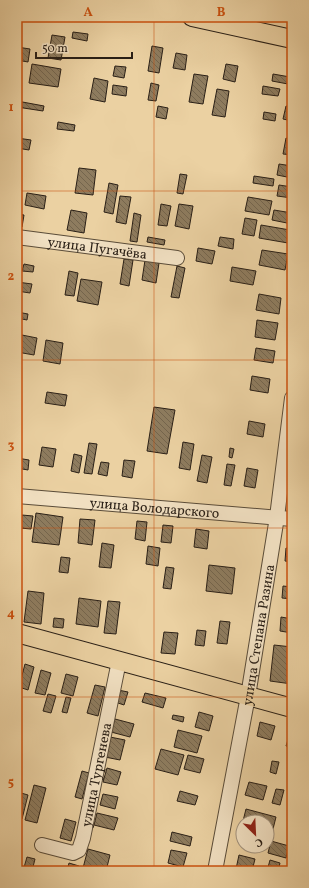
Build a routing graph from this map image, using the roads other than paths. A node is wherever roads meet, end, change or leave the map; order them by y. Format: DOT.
graph roads {
  1 [pos="192,17"];
  2 [pos="221,20"];
  3 [pos="292,39"];
  4 [pos="17,237"];
  5 [pos="177,258"];
  6 [pos="292,398"];
  7 [pos="17,496"];
  8 [pos="277,518"];
  9 [pos="292,519"];
  10 [pos="17,633"];
  11 [pos="119,661"];
  12 [pos="248,696"];
  13 [pos="292,708"];
  14 [pos="42,845"];
  15 [pos="216,871"];
  1 -- 2 [label="main road"];
  2 -- 3 [label="main road"];
  4 -- 5 [label="street, улица Пугачёва"];
  6 -- 8 [label="street, улица Степана Разина"];
  7 -- 8 [label="street, улица Володарского"];
  8 -- 9 [label="street, улица Володарского"];
  8 -- 12 [label="street, улица Степана Разина"];
  10 -- 11 [label="main road"];
  11 -- 12 [label="main road"];
  11 -- 14 [label="street, улица Тургенева"];
  12 -- 13 [label="main road"];
  12 -- 15 [label="street, улица Степана Разина"];
}
